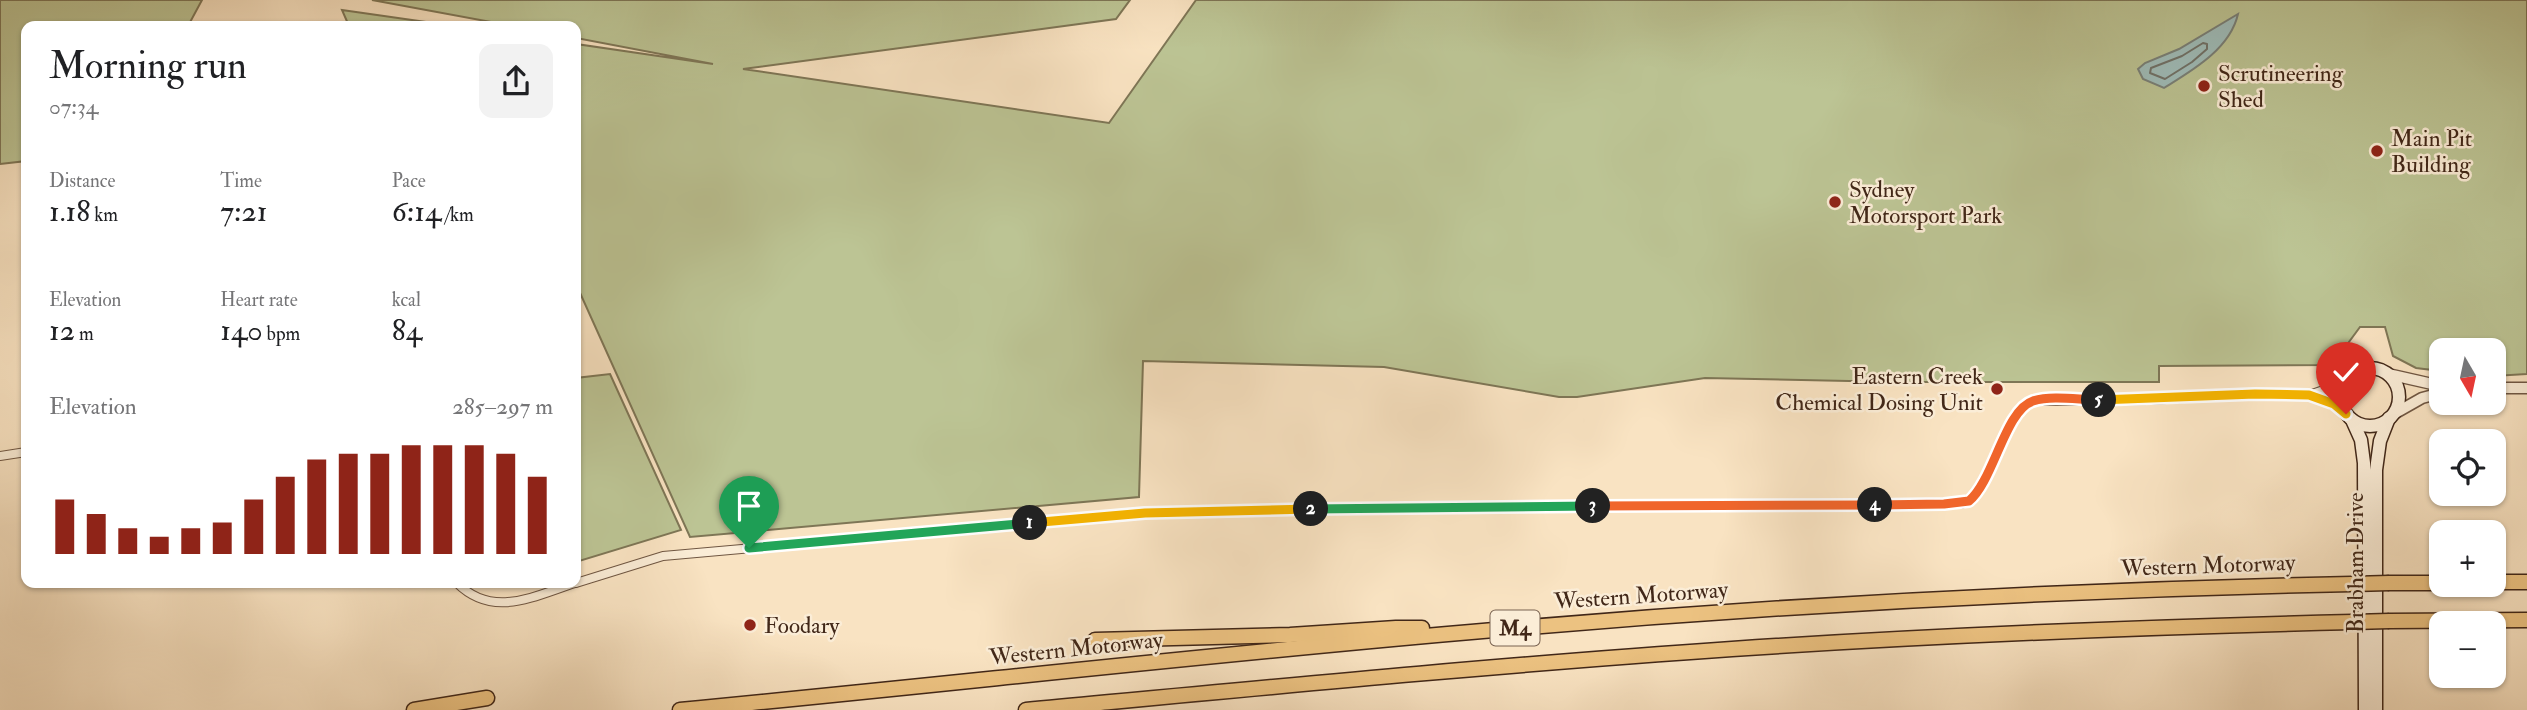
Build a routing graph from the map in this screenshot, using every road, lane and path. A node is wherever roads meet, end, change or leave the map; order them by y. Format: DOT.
graph roads {
  1 [pos="2388,374"];
  2 [pos="2344,383"];
  3 [pos="2429,383"];
  4 [pos="2506,388"];
  5 [pos="2527,388"];
  6 [pos="2309,395"];
  7 [pos="2429,397"];
  8 [pos="2348,415"];
  9 [pos="2391,416"];
  10 [pos="21,453"];
  11 [pos="0,457"];
  12 [pos="581,581"];
  13 [pos="2506,582"];
  14 [pos="2527,582"];
  15 [pos="2429,583"];
  16 [pos="463,588"];
  17 [pos="560,588"];
  18 [pos="2527,620"];
  19 [pos="1492,630"];
  20 [pos="1095,639"];
  21 [pos="487,698"];
  22 [pos="414,710"];
  23 [pos="680,710"];
  24 [pos="1026,710"];
  25 [pos="2365,710"];
  26 [pos="2376,710"];
  1 -- 2 [label="main road"];
  1 -- 3 [label="street"];
  1 -- 9 [label="main road"];
  2 -- 6 [label="street"];
  2 -- 8 [label="main road"];
  4 -- 5 [label="street"];
  6 -- 8 [label="street"];
  6 -- 12 [label="street"];
  7 -- 9 [label="street"];
  8 -- 9 [label="main road"];
  8 -- 25 [label="main road, Brabham Drive"];
  9 -- 26 [label="main road, Brabham Drive"];
  10 -- 11 [label="street"];
  13 -- 14 [label="highway"];
  15 -- 19 [label="highway, Western Motorway / M4, bridge"];
  16 -- 17 [label="street"];
  18 -- 24 [label="highway, M4, bridge"];
  19 -- 20 [label="highway"];
  19 -- 23 [label="highway, Western Motorway / M4"];
  21 -- 22 [label="highway"];
}
